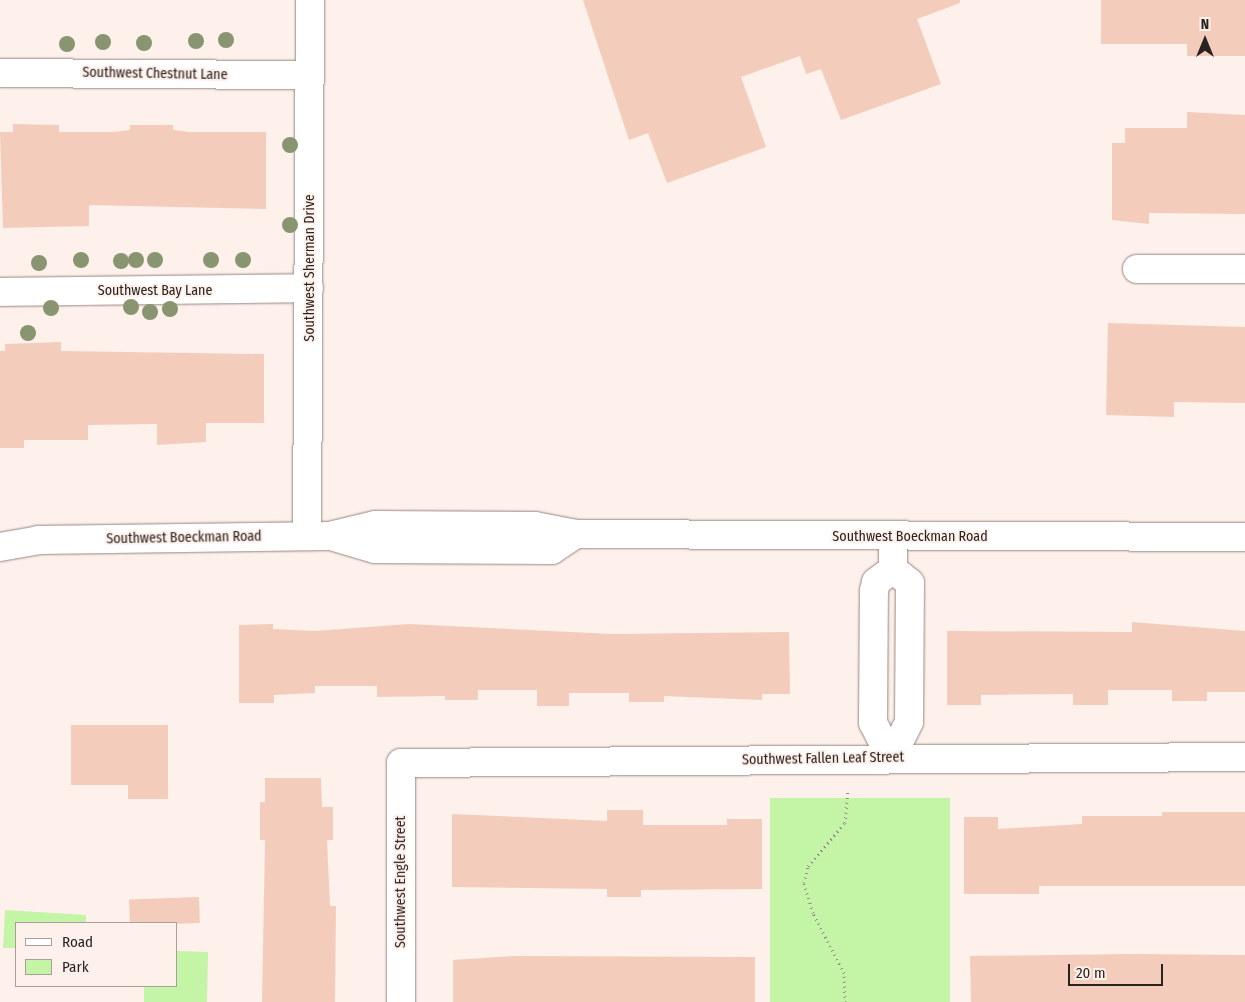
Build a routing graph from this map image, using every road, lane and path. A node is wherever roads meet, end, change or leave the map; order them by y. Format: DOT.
graph roads {
  1 [pos="310,0"];
  2 [pos="0,73"];
  3 [pos="310,75"];
  4 [pos="1136,269"];
  5 [pos="1245,269"];
  6 [pos="309,288"];
  7 [pos="0,292"];
  8 [pos="0,530"];
  9 [pos="318,536"];
  10 [pos="1245,537"];
  11 [pos="893,538"];
  12 [pos="38,540"];
  13 [pos="0,547"];
  14 [pos="893,569"];
  15 [pos="1245,757"];
  16 [pos="847,758"];
  17 [pos="892,758"];
  18 [pos="401,763"];
  19 [pos="401,1002"];
  20 [pos="845,1002"];
  1 -- 3 [label="street, Southwest Sherman Drive"];
  2 -- 3 [label="street, Southwest Chestnut Lane"];
  3 -- 6 [label="street, Southwest Sherman Drive"];
  4 -- 5 [label="street"];
  6 -- 7 [label="street, Southwest Bay Lane"];
  6 -- 9 [label="street, Southwest Sherman Drive"];
  8 -- 12 [label="street, Southwest Boeckman Road"];
  9 -- 11 [label="street, Southwest Boeckman Road"];
  9 -- 12 [label="street, Southwest Boeckman Road"];
  10 -- 11 [label="street, Southwest Boeckman Road"];
  11 -- 14 [label="street"];
  12 -- 13 [label="street, Southwest Boeckman Road"];
  14 -- 17 [label="street"];
  14 -- 17 [label="street"];
  15 -- 17 [label="street, Southwest Fallen Leaf Street"];
  16 -- 17 [label="street, Southwest Fallen Leaf Street"];
  16 -- 18 [label="street, Southwest Fallen Leaf Street"];
  16 -- 20 [label="path"];
  18 -- 19 [label="street, Southwest Engle Street"];
}
